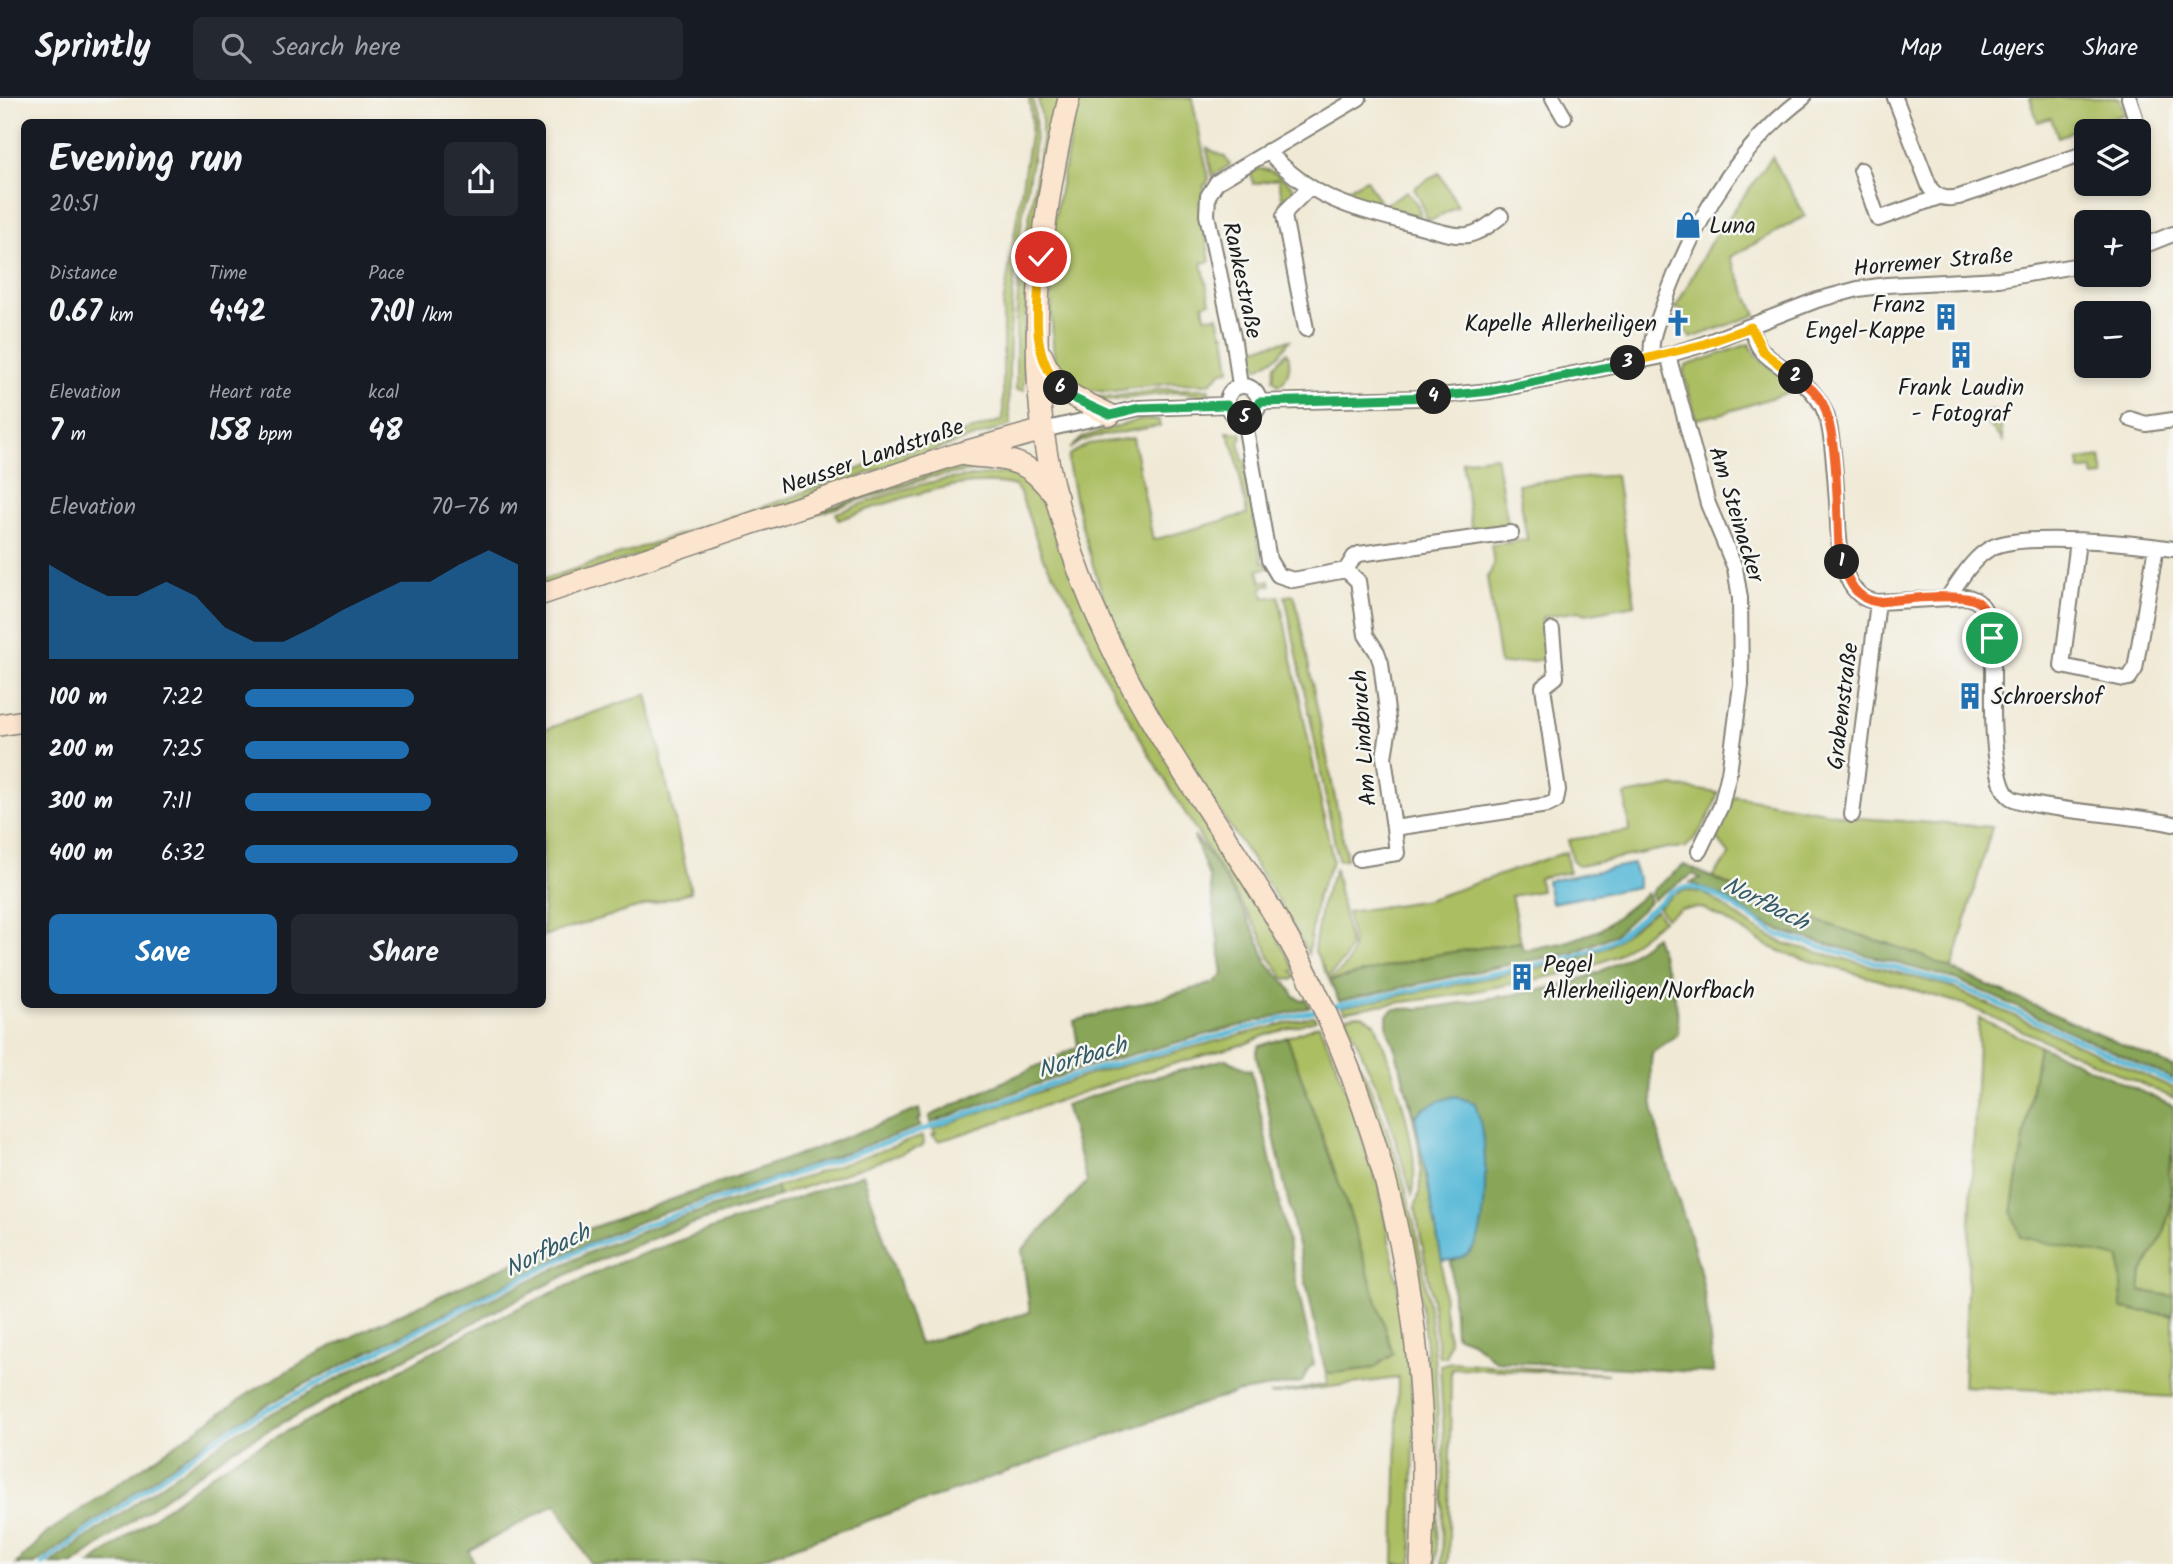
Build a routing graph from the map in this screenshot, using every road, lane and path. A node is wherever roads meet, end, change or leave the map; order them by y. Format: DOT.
graph roads {
  1 [pos="1069,98"];
  2 [pos="1359,98"];
  3 [pos="1553,98"];
  4 [pos="1803,98"];
  5 [pos="1895,98"];
  6 [pos="2129,98"];
  7 [pos="1564,117"];
  8 [pos="2134,119"];
  9 [pos="1268,151"];
  10 [pos="2074,157"];
  11 [pos="1861,170"];
  12 [pos="1309,188"];
  13 [pos="1939,197"];
  14 [pos="1501,216"];
  15 [pos="2173,234"];
  16 [pos="2151,243"];
  17 [pos="2074,266"];
  18 [pos="1751,327"];
  19 [pos="1306,329"];
  20 [pos="1038,344"];
  21 [pos="1668,355"];
  22 [pos="1653,358"];
  23 [pos="1240,386"];
  24 [pos="1259,402"];
  25 [pos="1227,405"];
  26 [pos="1110,415"];
  27 [pos="1244,418"];
  28 [pos="2130,419"];
  29 [pos="2173,420"];
  30 [pos="1043,430"];
  31 [pos="957,454"];
  32 [pos="1057,498"];
  33 [pos="1511,533"];
  34 [pos="2078,541"];
  35 [pos="2156,547"];
  36 [pos="2173,549"];
  37 [pos="1346,570"];
  38 [pos="546,593"];
  39 [pos="1948,597"];
  40 [pos="1878,602"];
  41 [pos="1552,630"];
  42 [pos="21,722"];
  43 [pos="0,725"];
  44 [pos="1852,815"];
  45 [pos="2173,824"];
  46 [pos="1394,828"];
  47 [pos="1699,851"];
  48 [pos="1359,859"];
  49 [pos="1421,1564"];
  1 -- 20 [label="main road"];
  2 -- 9 [label="street, Rankestraße"];
  3 -- 7 [label="street"];
  4 -- 22 [label="street"];
  5 -- 13 [label="street"];
  6 -- 8 [label="street"];
  9 -- 12 [label="street"];
  9 -- 23 [label="street, Rankestraße"];
  10 -- 13 [label="street"];
  11 -- 13 [label="street"];
  12 -- 14 [label="street"];
  12 -- 19 [label="street"];
  15 -- 16 [label="street"];
  17 -- 18 [label="street, Horremer Straße"];
  18 -- 21 [label="street, Horremer Straße"];
  18 -- 40 [label="street"];
  20 -- 26 [label="main road"];
  20 -- 30 [label="main road"];
  21 -- 22 [label="street"];
  21 -- 47 [label="street, Am Steinacker"];
  22 -- 24 [label="street"];
  23 -- 24 [label="street"];
  23 -- 25 [label="street"];
  24 -- 27 [label="street"];
  25 -- 26 [label="street, Neusser Landstraße"];
  25 -- 27 [label="street"];
  26 -- 30 [label="street, Neusser Landstraße"];
  27 -- 37 [label="street"];
  28 -- 29 [label="street"];
  30 -- 31 [label="main road, Neusser Landstraße"];
  30 -- 32 [label="main road"];
  31 -- 32 [label="main road"];
  31 -- 38 [label="main road, Neusser Landstraße"];
  32 -- 49 [label="main road"];
  33 -- 37 [label="street"];
  34 -- 35 [label="street"];
  34 -- 35 [label="street"];
  34 -- 39 [label="street"];
  35 -- 36 [label="street"];
  37 -- 46 [label="street, Am Lindbruch"];
  39 -- 40 [label="street"];
  39 -- 45 [label="street"];
  40 -- 44 [label="street, Grabenstraße"];
  41 -- 46 [label="street, Am Lindbruch"];
  42 -- 43 [label="main road"];
  46 -- 48 [label="street, Am Lindbruch"];
}
